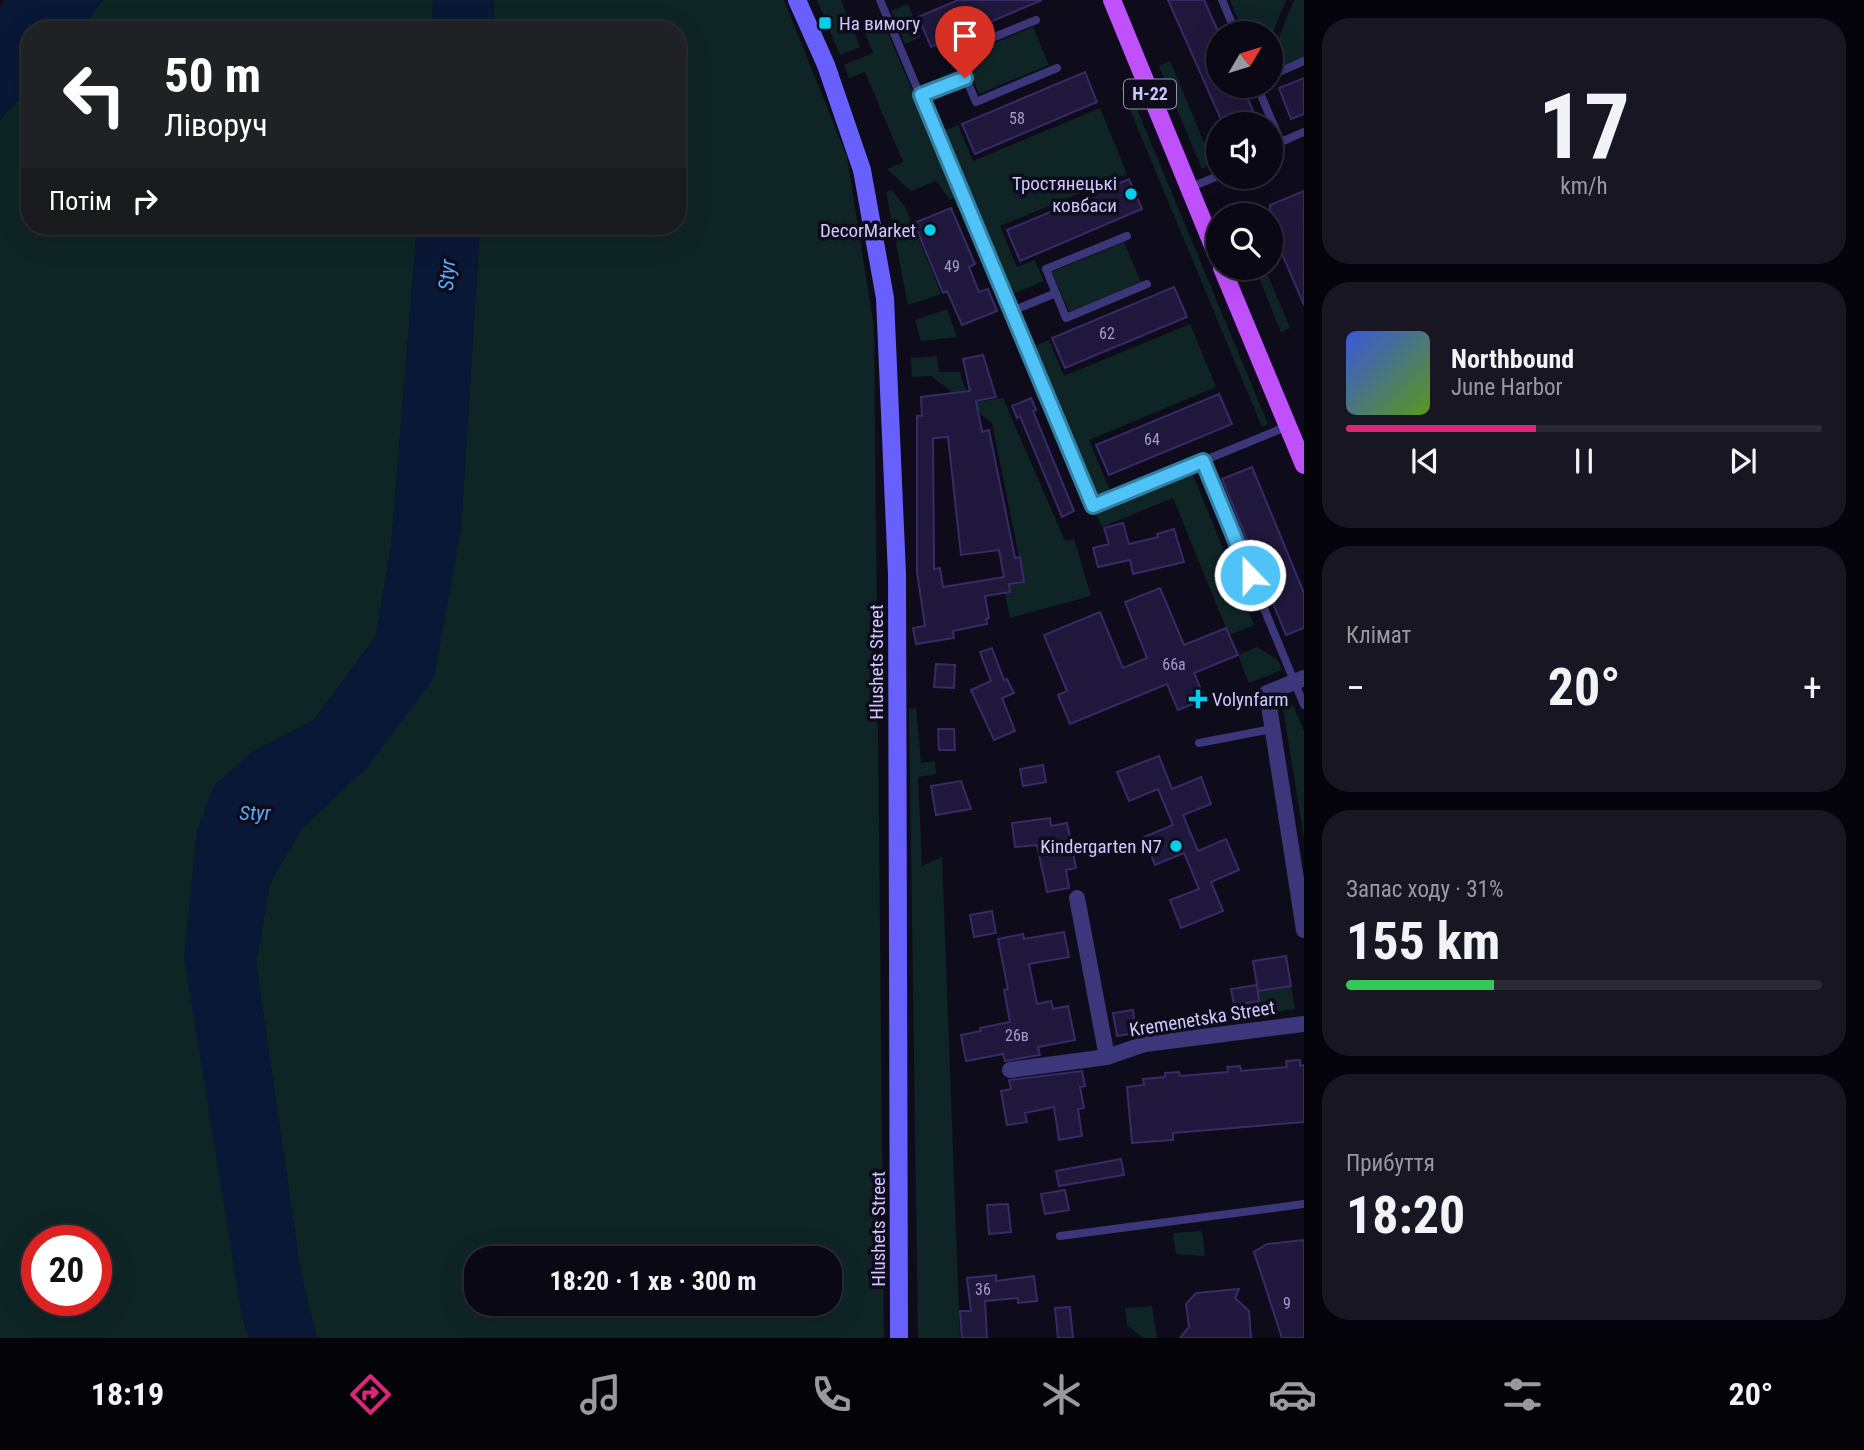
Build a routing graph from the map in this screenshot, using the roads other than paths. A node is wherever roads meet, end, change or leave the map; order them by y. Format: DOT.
graph roads {
  1 [pos="797,0"];
  2 [pos="880,0"];
  3 [pos="1112,0"];
  4 [pos="1222,0"];
  5 [pos="1036,20"];
  6 [pos="1231,21"];
  7 [pos="1304,61"];
  8 [pos="1057,68"];
  9 [pos="1283,70"];
  10 [pos="965,78"];
  11 [pos="921,95"];
  12 [pos="1304,132"];
  13 [pos="1283,141"];
  14 [pos="1206,181"];
  15 [pos="1189,188"];
  16 [pos="1206,229"];
  17 [pos="1127,236"];
  18 [pos="1227,280"];
  19 [pos="1147,284"];
  20 [pos="1056,293"];
  21 [pos="1012,311"];
  22 [pos="1288,426"];
  23 [pos="1203,461"];
  24 [pos="1304,465"];
  25 [pos="1299,680"];
  26 [pos="1304,705"];
  27 [pos="1272,729"];
  28 [pos="1199,743"];
  29 [pos="1077,898"];
  30 [pos="1304,930"];
  31 [pos="1304,1024"];
  32 [pos="1107,1057"];
  33 [pos="1010,1070"];
  34 [pos="1304,1204"];
  35 [pos="1060,1237"];
  36 [pos="899,1338"];
  1 -- 36 [label="street, Hlushets Street"];
  2 -- 11 [label="lane"];
  3 -- 15 [label="main road, Н-22"];
  4 -- 6 [label="lane"];
  5 -- 10 [label="lane"];
  7 -- 9 [label="lane"];
  8 -- 10 [label="lane"];
  10 -- 11 [label="lane"];
  11 -- 21 [label="lane"];
  12 -- 13 [label="lane"];
  14 -- 15 [label="lane"];
  15 -- 16 [label="main road, Н-22"];
  17 -- 20 [label="lane"];
  18 -- 22 [label="main road"];
  19 -- 20 [label="lane"];
  20 -- 21 [label="lane"];
  21 -- 23 [label="lane"];
  22 -- 23 [label="lane"];
  22 -- 24 [label="main road"];
  23 -- 25 [label="lane"];
  25 -- 26 [label="lane"];
  25 -- 27 [label="street"];
  27 -- 28 [label="lane"];
  27 -- 30 [label="street"];
  29 -- 32 [label="street, Kremenetska Street"];
  31 -- 32 [label="street, Kremenetska Street"];
  32 -- 33 [label="street, Kremenetska Street"];
  34 -- 35 [label="lane"];
}
